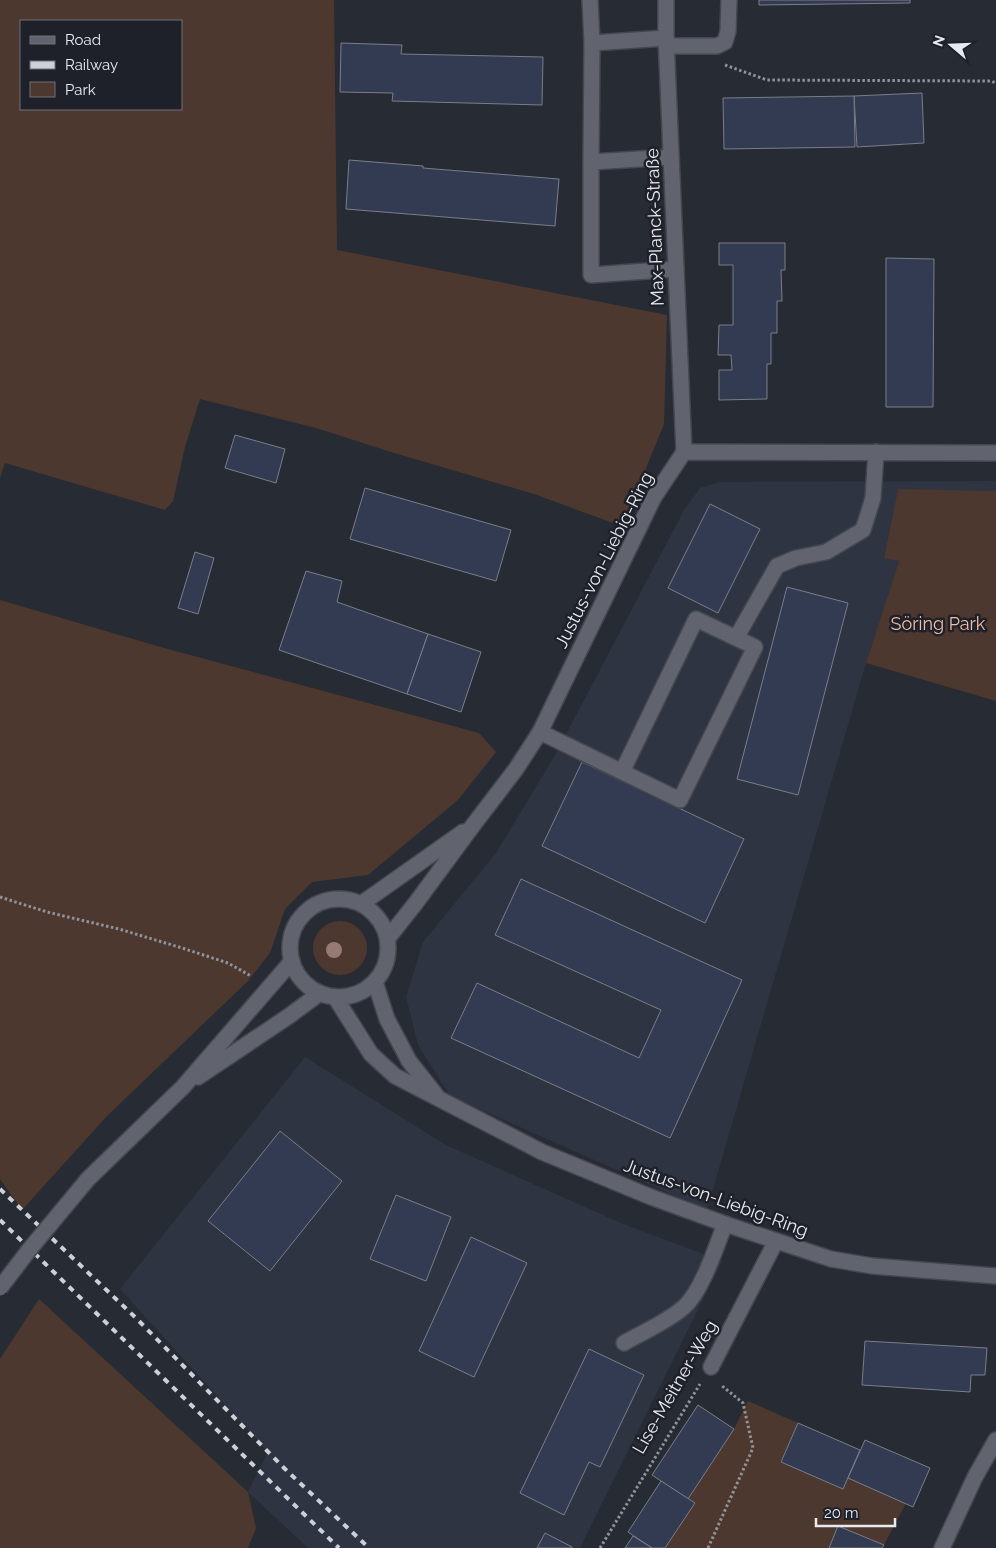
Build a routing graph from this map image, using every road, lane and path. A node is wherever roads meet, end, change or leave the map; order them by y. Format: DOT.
graph roads {
  1 [pos="590,0"];
  2 [pos="666,0"];
  3 [pos="729,0"];
  4 [pos="666,42"];
  5 [pos="592,43"];
  6 [pos="720,63"];
  7 [pos="996,83"];
  8 [pos="671,157"];
  9 [pos="591,162"];
  10 [pos="676,269"];
  11 [pos="684,452"];
  12 [pos="876,452"];
  13 [pos="996,453"];
  14 [pos="736,638"];
  15 [pos="540,732"];
  16 [pos="622,772"];
  17 [pos="474,824"];
  18 [pos="0,897"];
  19 [pos="361,904"];
  20 [pos="388,938"];
  21 [pos="292,960"];
  22 [pos="255,978"];
  23 [pos="375,982"];
  24 [pos="320,993"];
  25 [pos="335,997"];
  26 [pos="182,1087"];
  27 [pos="440,1100"];
  28 [pos="725,1224"];
  29 [pos="776,1241"];
  30 [pos="996,1276"];
  31 [pos="0,1288"];
  32 [pos="624,1343"];
  33 [pos="709,1370"];
  34 [pos="996,1440"];
  35 [pos="600,1548"];
  36 [pos="708,1548"];
  37 [pos="942,1548"];
  1 -- 5 [label="street"];
  2 -- 4 [label="street, Max-Planck-Straße"];
  3 -- 4 [label="street"];
  4 -- 5 [label="street"];
  4 -- 8 [label="street, Max-Planck-Straße"];
  5 -- 9 [label="street"];
  6 -- 7 [label="path"];
  8 -- 9 [label="street"];
  8 -- 10 [label="street, Max-Planck-Straße"];
  9 -- 10 [label="street"];
  10 -- 11 [label="street, Max-Planck-Straße"];
  11 -- 12 [label="street"];
  11 -- 15 [label="street, Justus-von-Liebig-Ring"];
  12 -- 13 [label="street"];
  12 -- 14 [label="street"];
  14 -- 16 [label="street"];
  14 -- 16 [label="street"];
  15 -- 16 [label="street"];
  15 -- 17 [label="street, Justus-von-Liebig-Ring"];
  17 -- 19 [label="street, Justus-von-Liebig-Ring"];
  17 -- 20 [label="street, Justus-von-Liebig-Ring"];
  18 -- 22 [label="path"];
  19 -- 20 [label="street"];
  19 -- 21 [label="street"];
  20 -- 23 [label="street"];
  21 -- 24 [label="street"];
  21 -- 26 [label="street"];
  23 -- 25 [label="street"];
  23 -- 27 [label="street, Justus-von-Liebig-Ring"];
  24 -- 25 [label="street"];
  24 -- 26 [label="street"];
  25 -- 27 [label="street, Justus-von-Liebig-Ring"];
  26 -- 31 [label="street, bridge"];
  27 -- 28 [label="street, Justus-von-Liebig-Ring"];
  28 -- 29 [label="street, Justus-von-Liebig-Ring"];
  28 -- 32 [label="street"];
  29 -- 30 [label="street, Justus-von-Liebig-Ring"];
  29 -- 33 [label="street, Lise-Meitner-Weg"];
  33 -- 35 [label="path, Lise-Meitner-Weg"];
  33 -- 36 [label="path"];
  34 -- 37 [label="street"];
}
